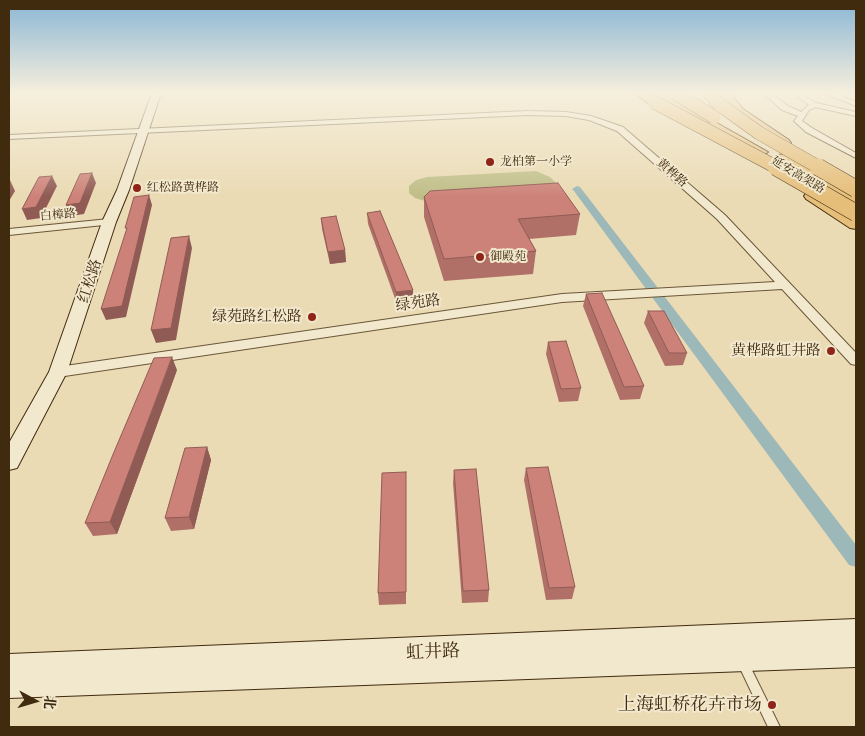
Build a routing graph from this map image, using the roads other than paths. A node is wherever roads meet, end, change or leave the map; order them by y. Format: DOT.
graph roads {
  1 [pos="207,127"];
  2 [pos="615,127"];
  3 [pos="703,127"];
  4 [pos="724,127"];
  5 [pos="724,127"];
  6 [pos="738,127"];
  7 [pos="746,127"];
  8 [pos="748,127"];
  9 [pos="748,127"];
  10 [pos="753,127"];
  11 [pos="758,127"];
  12 [pos="806,127"];
  13 [pos="145,130"];
  14 [pos="762,134"];
  15 [pos="9,137"];
  16 [pos="785,151"];
  17 [pos="856,156"];
  18 [pos="856,187"];
  19 [pos="806,193"];
  20 [pos="856,193"];
  21 [pos="856,200"];
  22 [pos="856,212"];
  23 [pos="109,222"];
  24 [pos="856,226"];
  25 [pos="9,232"];
  26 [pos="785,285"];
  27 [pos="856,361"];
  28 [pos="58,372"];
  29 [pos="9,462"];
  30 [pos="856,633"];
  31 [pos="735,648"];
  32 [pos="856,653"];
  33 [pos="9,669"];
  34 [pos="9,684"];
  35 [pos="774,727"];
  1 -- 13 [label="street, 黄桦路"];
  2 -- 26 [label="street, 黄桦路"];
  3 -- 22 [label="highway, bridge"];
  4 -- 22 [label="highway, 延安高架路, bridge"];
  5 -- 19 [label="main road"];
  6 -- 16 [label="highway, 延安高架路, bridge"];
  7 -- 16 [label="main road"];
  8 -- 14 [label="main road"];
  9 -- 18 [label="highway, bridge"];
  10 -- 14 [label="main road"];
  11 -- 16 [label="main road"];
  12 -- 17 [label="street"];
  13 -- 15 [label="street, 黄桦路"];
  13 -- 23 [label="street, 红松路"];
  14 -- 16 [label="main road"];
  16 -- 18 [label="main road"];
  16 -- 20 [label="main road"];
  16 -- 21 [label="highway, 延安高架路"];
  19 -- 24 [label="highway"];
  23 -- 25 [label="street, 白樟路"];
  23 -- 28 [label="street, 红松路"];
  26 -- 27 [label="street, 黄桦路"];
  26 -- 28 [label="street, 绿苑路"];
  28 -- 29 [label="street, 红松路"];
  30 -- 31 [label="street, 虹井路"];
  31 -- 32 [label="street, 虹井路"];
  31 -- 33 [label="street, 虹井路"];
  31 -- 34 [label="street, 虹井路"];
  31 -- 35 [label="lane"];
}
